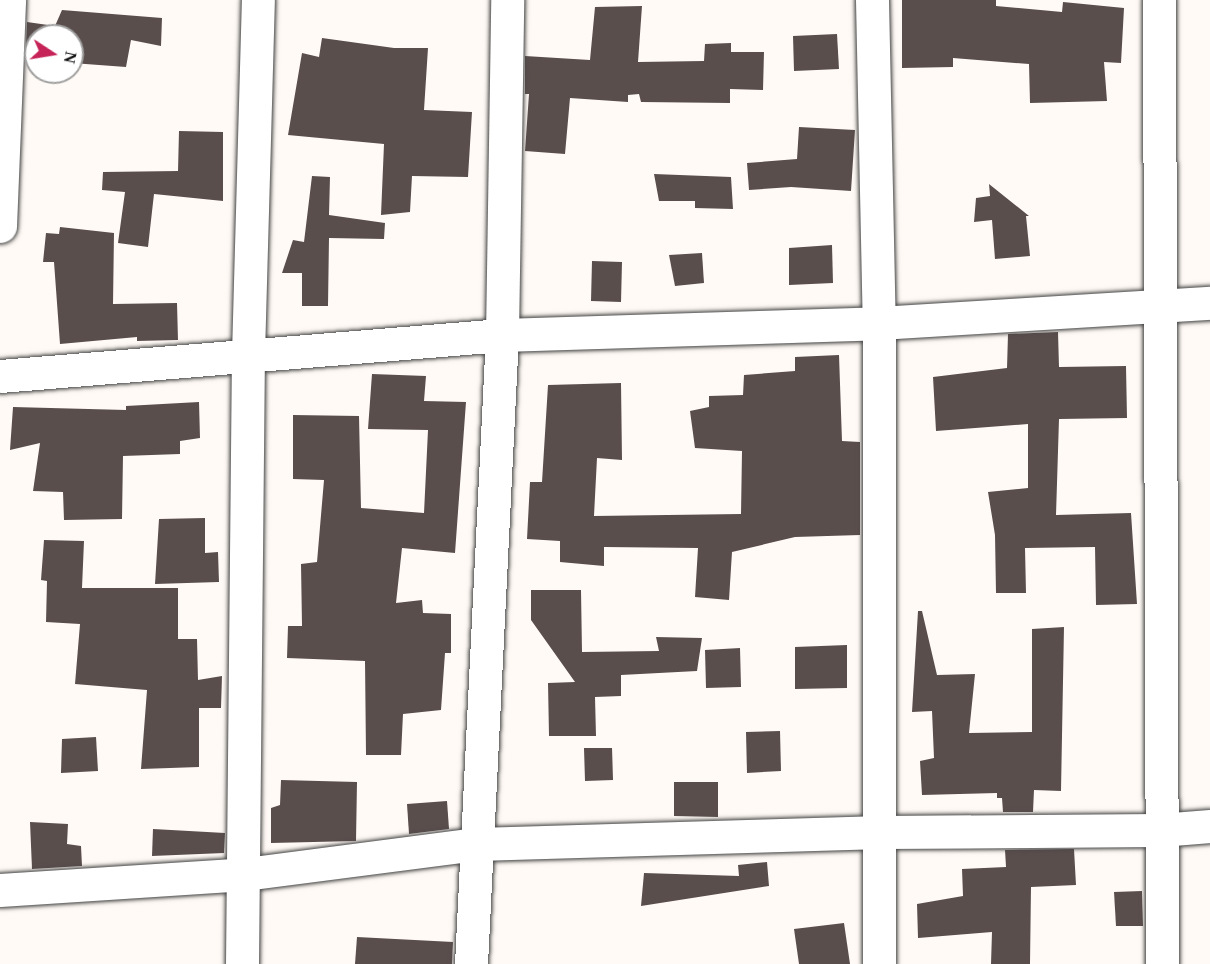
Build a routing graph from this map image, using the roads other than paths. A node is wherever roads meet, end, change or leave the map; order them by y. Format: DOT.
graph roads {
  1 [pos="9,0"];
  2 [pos="258,0"];
  3 [pos="507,0"];
  4 [pos="872,0"];
  5 [pos="1159,0"];
  6 [pos="0,226"];
  7 [pos="1210,303"];
  8 [pos="1158,304"];
  9 [pos="879,323"];
  10 [pos="502,335"];
  11 [pos="248,354"];
  12 [pos="0,376"];
  13 [pos="1210,826"];
  14 [pos="1160,830"];
  15 [pos="882,832"];
  16 [pos="477,844"];
  17 [pos="245,874"];
  18 [pos="0,890"];
  19 [pos="242,964"];
  20 [pos="471,964"];
  21 [pos="879,964"];
  22 [pos="1162,964"];
  1 -- 6 [label="street"];
  2 -- 11 [label="street"];
  3 -- 10 [label="street"];
  4 -- 9 [label="street"];
  5 -- 8 [label="street"];
  7 -- 8 [label="street"];
  8 -- 9 [label="street"];
  8 -- 14 [label="street"];
  9 -- 10 [label="street"];
  9 -- 15 [label="street"];
  10 -- 11 [label="street"];
  10 -- 16 [label="street"];
  11 -- 12 [label="street"];
  11 -- 17 [label="street"];
  13 -- 14 [label="street"];
  14 -- 15 [label="street"];
  14 -- 22 [label="street"];
  15 -- 16 [label="street"];
  15 -- 21 [label="street"];
  16 -- 17 [label="street"];
  16 -- 20 [label="street"];
  17 -- 18 [label="street"];
  17 -- 19 [label="street"];
}
